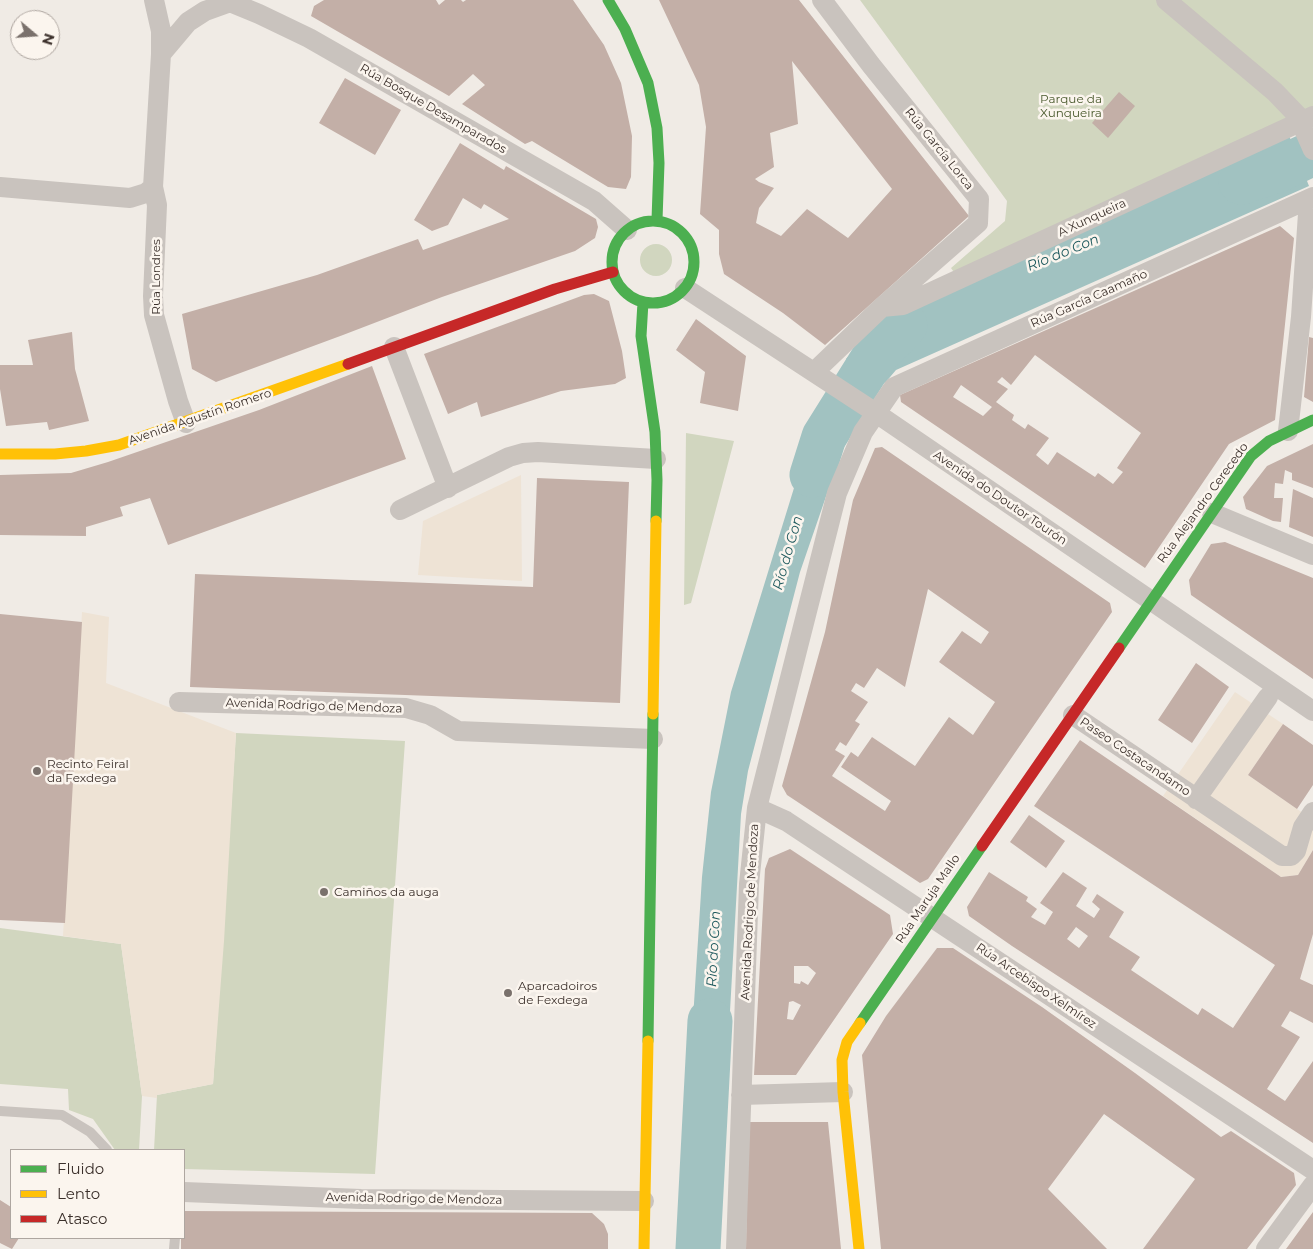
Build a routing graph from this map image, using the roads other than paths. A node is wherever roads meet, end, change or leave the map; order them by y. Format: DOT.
graph roads {
  1 [pos="154,0"];
  2 [pos="608,0"];
  3 [pos="822,0"];
  4 [pos="1166,0"];
  5 [pos="227,1"];
  6 [pos="162,54"];
  7 [pos="1306,119"];
  8 [pos="1313,150"];
  9 [pos="0,187"];
  10 [pos="153,187"];
  11 [pos="1311,198"];
  12 [pos="657,220"];
  13 [pos="627,230"];
  14 [pos="613,272"];
  15 [pos="685,288"];
  16 [pos="643,302"];
  17 [pos="882,307"];
  18 [pos="1307,318"];
  19 [pos="394,347"];
  20 [pos="819,376"];
  21 [pos="873,412"];
  22 [pos="1313,420"];
  23 [pos="186,423"];
  24 [pos="1288,431"];
  25 [pos="0,454"];
  26 [pos="656,459"];
  27 [pos="448,488"];
  28 [pos="400,510"];
  29 [pos="1212,514"];
  30 [pos="1313,555"];
  31 [pos="1152,601"];
  32 [pos="1268,697"];
  33 [pos="179,702"];
  34 [pos="1313,711"];
  35 [pos="1073,715"];
  36 [pos="653,739"];
  37 [pos="1196,798"];
  38 [pos="756,808"];
  39 [pos="1313,812"];
  40 [pos="932,917"];
  41 [pos="843,1092"];
  42 [pos="741,1095"];
  43 [pos="0,1110"];
  44 [pos="105,1149"];
  45 [pos="1313,1170"];
  46 [pos="1313,1185"];
  47 [pos="185,1192"];
  48 [pos="644,1201"];
  49 [pos="644,1249"];
  50 [pos="736,1249"];
  51 [pos="859,1249"];
  52 [pos="1266,1249"];
  1 -- 6 [label="street, Rúa Londres"];
  2 -- 12 [label="street"];
  3 -- 17 [label="street, Rúa García Lorca"];
  4 -- 7 [label="street"];
  5 -- 6 [label="street, Rúa Bosque Desamparados"];
  5 -- 13 [label="street, Rúa Bosque Desamparados"];
  6 -- 10 [label="street, Rúa Londres"];
  7 -- 8 [label="street"];
  7 -- 17 [label="street, A Xunqueira"];
  9 -- 10 [label="street"];
  10 -- 23 [label="street, Rúa Londres"];
  11 -- 18 [label="street"];
  11 -- 21 [label="street, Rúa García Caamaño"];
  12 -- 13 [label="street"];
  12 -- 15 [label="street"];
  13 -- 14 [label="street"];
  14 -- 16 [label="street"];
  14 -- 19 [label="street, Avenida Agustín Romero"];
  15 -- 16 [label="street"];
  15 -- 20 [label="street, Avenida do Doutor Tourón"];
  16 -- 26 [label="street"];
  17 -- 20 [label="street, Rúa García Lorca"];
  18 -- 24 [label="street"];
  19 -- 23 [label="street, Avenida Agustín Romero"];
  19 -- 27 [label="street"];
  20 -- 21 [label="street, Avenida do Doutor Tourón"];
  21 -- 31 [label="street, Avenida do Doutor Tourón"];
  21 -- 38 [label="street, Avenida Rodrigo de Mendoza"];
  22 -- 24 [label="street, Rúa Alejandro Cerecedo"];
  23 -- 25 [label="street, Avenida Agustín Romero"];
  24 -- 29 [label="street, Rúa Alejandro Cerecedo"];
  26 -- 27 [label="street"];
  26 -- 36 [label="street"];
  27 -- 28 [label="street"];
  29 -- 30 [label="street"];
  29 -- 31 [label="street, Rúa Alejandro Cerecedo"];
  31 -- 34 [label="street, Avenida do Doutor Tourón"];
  31 -- 35 [label="street, Rúa Maruja Mallo"];
  32 -- 37 [label="street, Paseo Costacandamo"];
  33 -- 36 [label="street, Avenida Rodrigo de Mendoza"];
  35 -- 37 [label="street, Paseo Costacandamo"];
  35 -- 40 [label="street, Rúa Maruja Mallo"];
  36 -- 48 [label="street"];
  37 -- 39 [label="street, Paseo Costacandamo"];
  38 -- 40 [label="street, Rúa Arcebispo Xelmírez"];
  38 -- 42 [label="street, Avenida Rodrigo de Mendoza"];
  40 -- 41 [label="street, Rúa Maruja Mallo"];
  40 -- 45 [label="street, Rúa Arcebispo Xelmírez"];
  41 -- 42 [label="street"];
  41 -- 51 [label="street, Rúa Maruja Mallo"];
  42 -- 50 [label="street, Avenida Rodrigo de Mendoza"];
  43 -- 44 [label="lane"];
  46 -- 52 [label="street"];
  47 -- 48 [label="street, Avenida Rodrigo de Mendoza"];
  48 -- 49 [label="street"];
}
